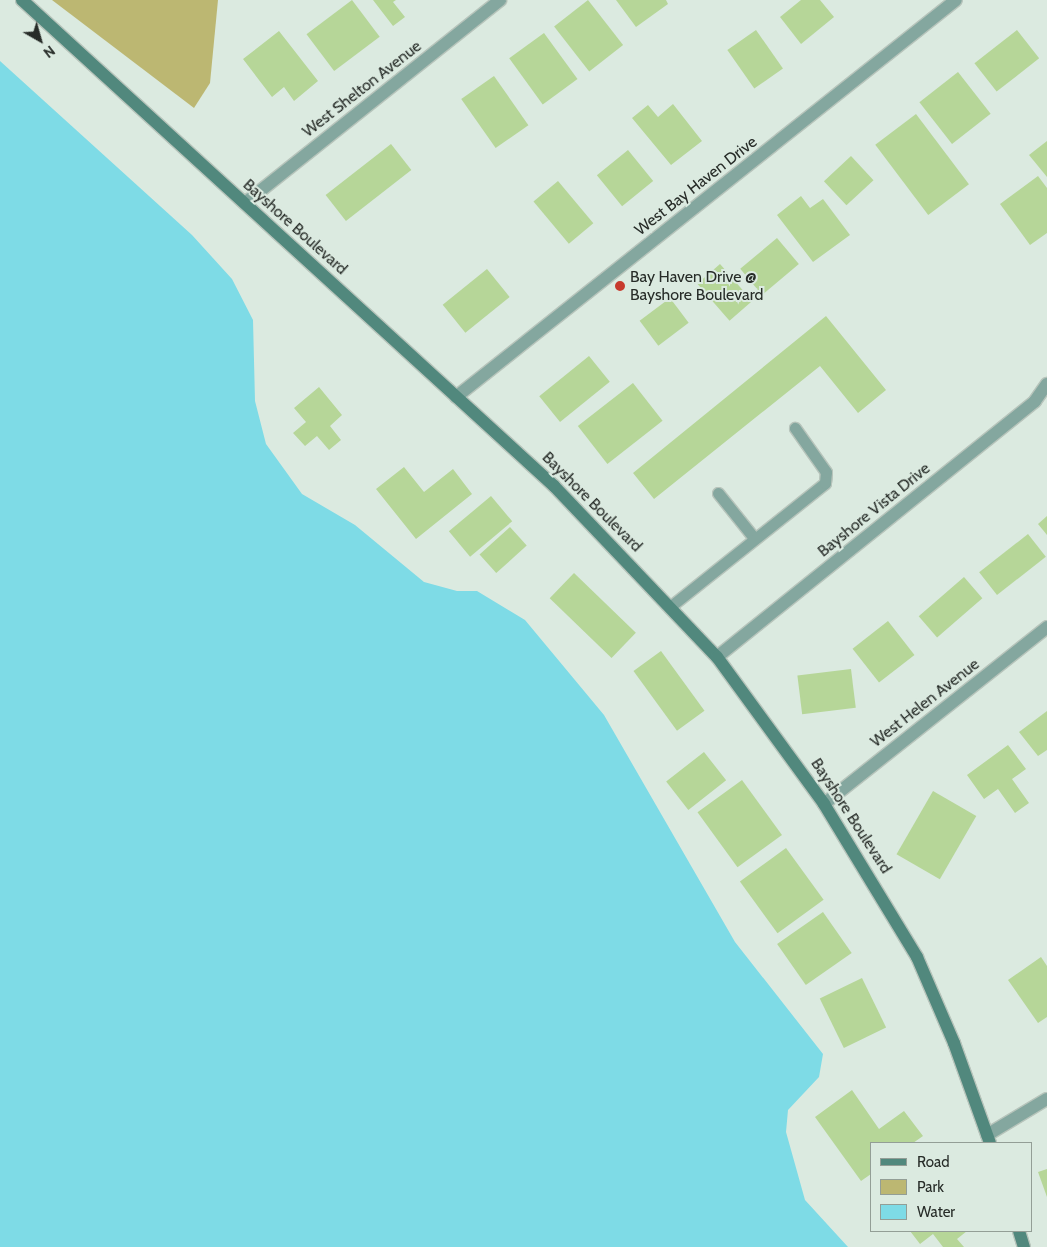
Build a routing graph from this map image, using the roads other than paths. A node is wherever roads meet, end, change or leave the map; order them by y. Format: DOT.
graph roads {
  1 [pos="22,0"];
  2 [pos="500,0"];
  3 [pos="956,0"];
  4 [pos="245,203"];
  5 [pos="1047,384"];
  6 [pos="456,397"];
  7 [pos="795,428"];
  8 [pos="718,493"];
  9 [pos="754,538"];
  10 [pos="671,606"];
  11 [pos="1047,627"];
  12 [pos="717,657"];
  13 [pos="824,804"];
  14 [pos="1047,1099"];
  15 [pos="989,1139"];
  16 [pos="1019,1232"];
  17 [pos="1024,1247"];
  1 -- 4 [label="street, Bayshore Boulevard"];
  2 -- 4 [label="street, West Shelton Avenue"];
  3 -- 6 [label="street, West Bay Haven Drive"];
  4 -- 6 [label="street, Bayshore Boulevard"];
  5 -- 12 [label="street, Bayshore Vista Drive"];
  6 -- 10 [label="street, Bayshore Boulevard"];
  7 -- 9 [label="lane"];
  8 -- 9 [label="lane"];
  9 -- 10 [label="lane"];
  10 -- 12 [label="street, Bayshore Boulevard"];
  11 -- 13 [label="street, West Helen Avenue"];
  12 -- 13 [label="street, Bayshore Boulevard"];
  13 -- 15 [label="street, Bayshore Boulevard"];
  14 -- 15 [label="street"];
  16 -- 17 [label="street"];
}
